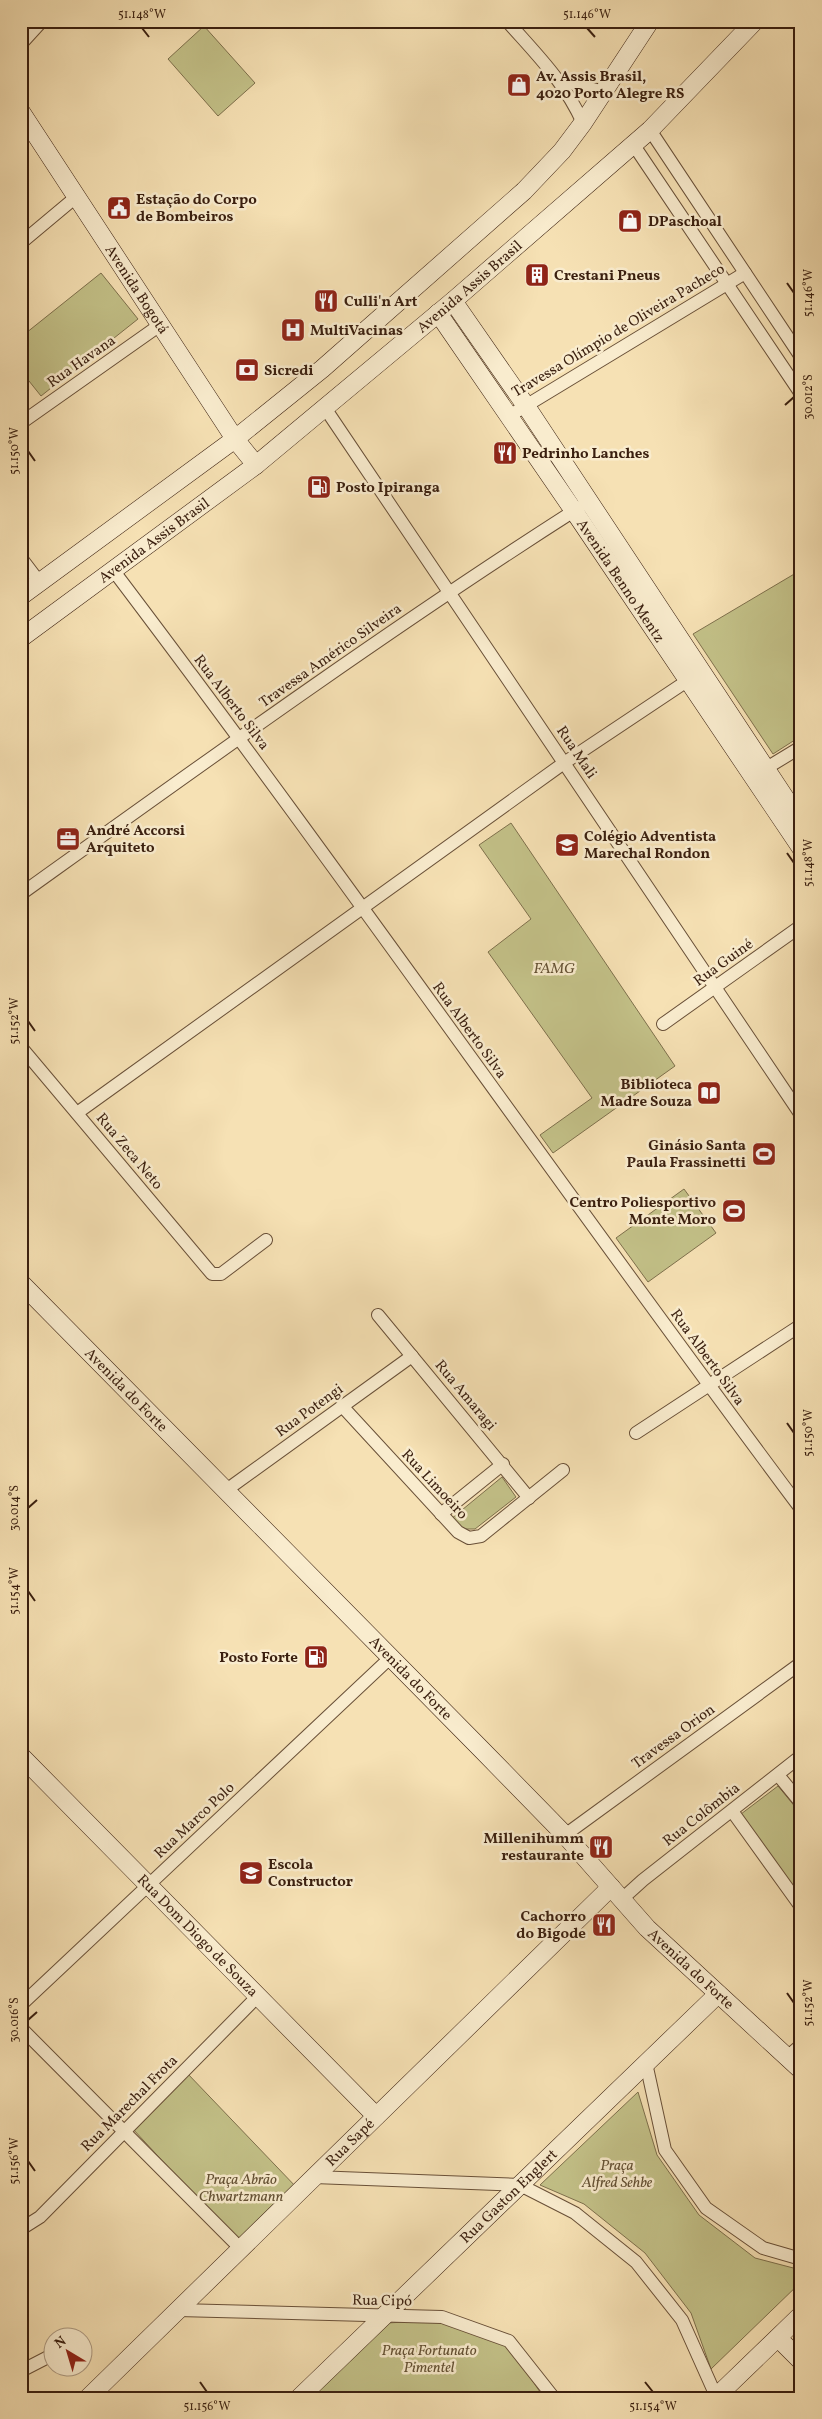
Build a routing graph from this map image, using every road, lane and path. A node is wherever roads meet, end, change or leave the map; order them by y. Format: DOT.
graph roads {
  1 [pos="42,21"];
  2 [pos="507,21"];
  3 [pos="650,21"];
  4 [pos="755,21"];
  5 [pos="21,44"];
  6 [pos="559,80"];
  7 [pos="604,92"];
  8 [pos="21,112"];
  9 [pos="583,123"];
  10 [pos="650,130"];
  11 [pos="633,144"];
  12 [pos="76,197"];
  13 [pos="697,201"];
  14 [pos="680,212"];
  15 [pos="21,243"];
  16 [pos="745,273"];
  17 [pos="728,283"];
  18 [pos="453,301"];
  19 [pos="438,314"];
  20 [pos="160,325"];
  21 [pos="801,357"];
  22 [pos="801,394"];
  23 [pos="526,406"];
  24 [pos="325,408"];
  25 [pos="509,416"];
  26 [pos="21,423"];
  27 [pos="235,439"];
  28 [pos="256,465"];
  29 [pos="581,506"];
  30 [pos="21,558"];
  31 [pos="113,570"];
  32 [pos="40,582"];
  33 [pos="450,592"];
  34 [pos="21,596"];
  35 [pos="21,638"];
  36 [pos="694,676"];
  37 [pos="239,737"];
  38 [pos="801,747"];
  39 [pos="564,763"];
  40 [pos="759,773"];
  41 [pos="801,822"];
  42 [pos="801,848"];
  43 [pos="21,894"];
  44 [pos="362,908"];
  45 [pos="801,926"];
  46 [pos="715,988"];
  47 [pos="663,1024"];
  48 [pos="21,1047"];
  49 [pos="799,1107"];
  50 [pos="77,1113"];
  51 [pos="266,1240"];
  52 [pos="21,1284"];
  53 [pos="378,1315"];
  54 [pos="801,1324"];
  55 [pos="412,1356"];
  56 [pos="708,1384"];
  57 [pos="342,1406"];
  58 [pos="636,1433"];
  59 [pos="503,1464"];
  60 [pos="563,1470"];
  61 [pos="225,1491"];
  62 [pos="529,1498"];
  63 [pos="801,1509"];
  64 [pos="441,1514"];
  65 [pos="390,1658"];
  66 [pos="801,1663"];
  67 [pos="21,1756"];
  68 [pos="801,1756"];
  69 [pos="778,1775"];
  70 [pos="801,1803"];
  71 [pos="732,1811"];
  72 [pos="565,1835"];
  73 [pos="148,1886"];
  74 [pos="617,1893"];
  75 [pos="801,1907"];
  76 [pos="718,1994"];
  77 [pos="258,1996"];
  78 [pos="21,2005"];
  79 [pos="21,2028"];
  80 [pos="801,2045"];
  81 [pos="787,2057"];
  82 [pos="646,2063"];
  83 [pos="801,2070"];
  84 [pos="376,2116"];
  85 [pos="124,2132"];
  86 [pos="314,2177"];
  87 [pos="520,2185"];
  88 [pos="21,2229"];
  89 [pos="241,2249"];
  90 [pos="801,2259"];
  91 [pos="178,2310"];
  92 [pos="801,2315"];
  93 [pos="383,2317"];
  94 [pos="778,2338"];
  95 [pos="42,2360"];
  96 [pos="801,2361"];
  97 [pos="21,2371"];
  98 [pos="301,2397"];
  99 [pos="716,2397"];
  100 [pos="88,2398"];
  101 [pos="554,2398"];
  1 -- 5 [label="street"];
  2 -- 6 [label="street"];
  3 -- 7 [label="street"];
  4 -- 10 [label="street, Avenida Assis Brasil"];
  6 -- 7 [label="street"];
  6 -- 9 [label="street"];
  7 -- 9 [label="street"];
  8 -- 12 [label="street, Avenida Bogotá"];
  9 -- 27 [label="street"];
  10 -- 11 [label="street, Avenida Assis Brasil"];
  10 -- 13 [label="street"];
  11 -- 14 [label="street"];
  11 -- 18 [label="street, Avenida Assis Brasil"];
  12 -- 15 [label="street"];
  12 -- 20 [label="street, Avenida Bogotá"];
  13 -- 14 [label="street"];
  13 -- 16 [label="street"];
  14 -- 17 [label="street"];
  16 -- 17 [label="street, Travessa Olímpio de Oliveira Pacheco"];
  16 -- 21 [label="street"];
  17 -- 22 [label="street"];
  17 -- 23 [label="street, Travessa Olímpio de Oliveira Pacheco"];
  18 -- 19 [label="street, Avenida Assis Brasil"];
  18 -- 23 [label="street, Avenida Benno Mentz"];
  19 -- 24 [label="street, Avenida Assis Brasil"];
  19 -- 25 [label="street, Avenida Benno Mentz"];
  20 -- 26 [label="street, Rua Havana"];
  20 -- 27 [label="street, Avenida Bogotá"];
  23 -- 25 [label="street, Travessa Olímpio de Oliveira Pacheco"];
  23 -- 29 [label="street, Avenida Benno Mentz"];
  24 -- 28 [label="street, Avenida Assis Brasil"];
  24 -- 33 [label="street, Rua Mali"];
  25 -- 29 [label="street, Avenida Benno Mentz"];
  27 -- 28 [label="street, Avenida Bogotá"];
  27 -- 32 [label="street"];
  28 -- 31 [label="street, Avenida Assis Brasil"];
  29 -- 33 [label="street, Travessa Américo Silveira"];
  29 -- 36 [label="street, Avenida Benno Mentz"];
  30 -- 32 [label="street"];
  31 -- 35 [label="street, Avenida Assis Brasil"];
  31 -- 37 [label="street, Rua Alberto Silva"];
  32 -- 34 [label="street"];
  33 -- 37 [label="street, Travessa Américo Silveira"];
  33 -- 39 [label="street, Rua Mali"];
  36 -- 39 [label="street"];
  36 -- 40 [label="street, Avenida Benno Mentz"];
  37 -- 43 [label="street, Travessa Américo Silveira"];
  37 -- 44 [label="street, Rua Alberto Silva"];
  38 -- 40 [label="street"];
  39 -- 44 [label="street"];
  39 -- 46 [label="street, Rua Mali"];
  40 -- 41 [label="street, Avenida Benno Mentz"];
  40 -- 42 [label="street, Avenida Benno Mentz"];
  44 -- 50 [label="street"];
  44 -- 56 [label="street, Rua Alberto Silva"];
  45 -- 46 [label="street, Rua Guiné"];
  46 -- 47 [label="street, Rua Guiné"];
  46 -- 49 [label="street, Rua Mali"];
  48 -- 50 [label="street, Rua Zeca Neto"];
  50 -- 51 [label="street, Rua Zeca Neto"];
  52 -- 61 [label="street, Avenida do Forte"];
  53 -- 55 [label="street, Rua Amaragi"];
  54 -- 56 [label="street"];
  55 -- 57 [label="street, Rua Potengi"];
  55 -- 59 [label="street, Rua Amaragi"];
  56 -- 58 [label="street"];
  56 -- 63 [label="street, Rua Alberto Silva"];
  57 -- 61 [label="street, Rua Potengi"];
  57 -- 64 [label="street, Rua Limoeiro"];
  59 -- 62 [label="street, Rua Amaragi"];
  59 -- 64 [label="street"];
  60 -- 62 [label="street, Rua Limoeiro"];
  61 -- 65 [label="street, Avenida do Forte"];
  62 -- 64 [label="street, Rua Limoeiro"];
  65 -- 72 [label="street, Avenida do Forte"];
  65 -- 73 [label="street, Rua Marco Polo"];
  66 -- 72 [label="street, Travessa Orion"];
  67 -- 73 [label="street, Rua Dom Diogo de Souza"];
  68 -- 69 [label="street, Rua Colômbia"];
  69 -- 70 [label="street"];
  69 -- 71 [label="street, Rua Colômbia"];
  71 -- 74 [label="street, Rua Colômbia"];
  71 -- 75 [label="street"];
  72 -- 74 [label="street, Avenida do Forte"];
  73 -- 77 [label="street, Rua Dom Diogo de Souza"];
  73 -- 78 [label="street, Rua Marco Polo"];
  74 -- 76 [label="street, Avenida do Forte"];
  74 -- 84 [label="street, Rua Sapé"];
  76 -- 81 [label="street, Avenida do Forte"];
  76 -- 82 [label="street, Rua Gaston Englert"];
  77 -- 84 [label="street, Rua Dom Diogo de Souza"];
  77 -- 85 [label="street, Rua Marechal Frota"];
  79 -- 85 [label="street"];
  80 -- 81 [label="street"];
  81 -- 83 [label="street, Avenida do Forte"];
  82 -- 87 [label="street, Rua Gaston Englert"];
  82 -- 90 [label="street"];
  84 -- 86 [label="street, Rua Sapé"];
  85 -- 88 [label="street, Rua Marechal Frota"];
  85 -- 89 [label="street"];
  86 -- 87 [label="street"];
  86 -- 89 [label="street, Rua Sapé"];
  87 -- 93 [label="street, Rua Gaston Englert"];
  87 -- 99 [label="street"];
  89 -- 91 [label="street, Rua Sapé"];
  91 -- 93 [label="street, Rua Cipó"];
  91 -- 100 [label="street, Rua Sapé"];
  92 -- 94 [label="street"];
  93 -- 98 [label="street, Rua Gaston Englert"];
  93 -- 101 [label="street, Rua Cipó"];
  94 -- 96 [label="street"];
  94 -- 99 [label="street"];
  95 -- 97 [label="street"];
}
